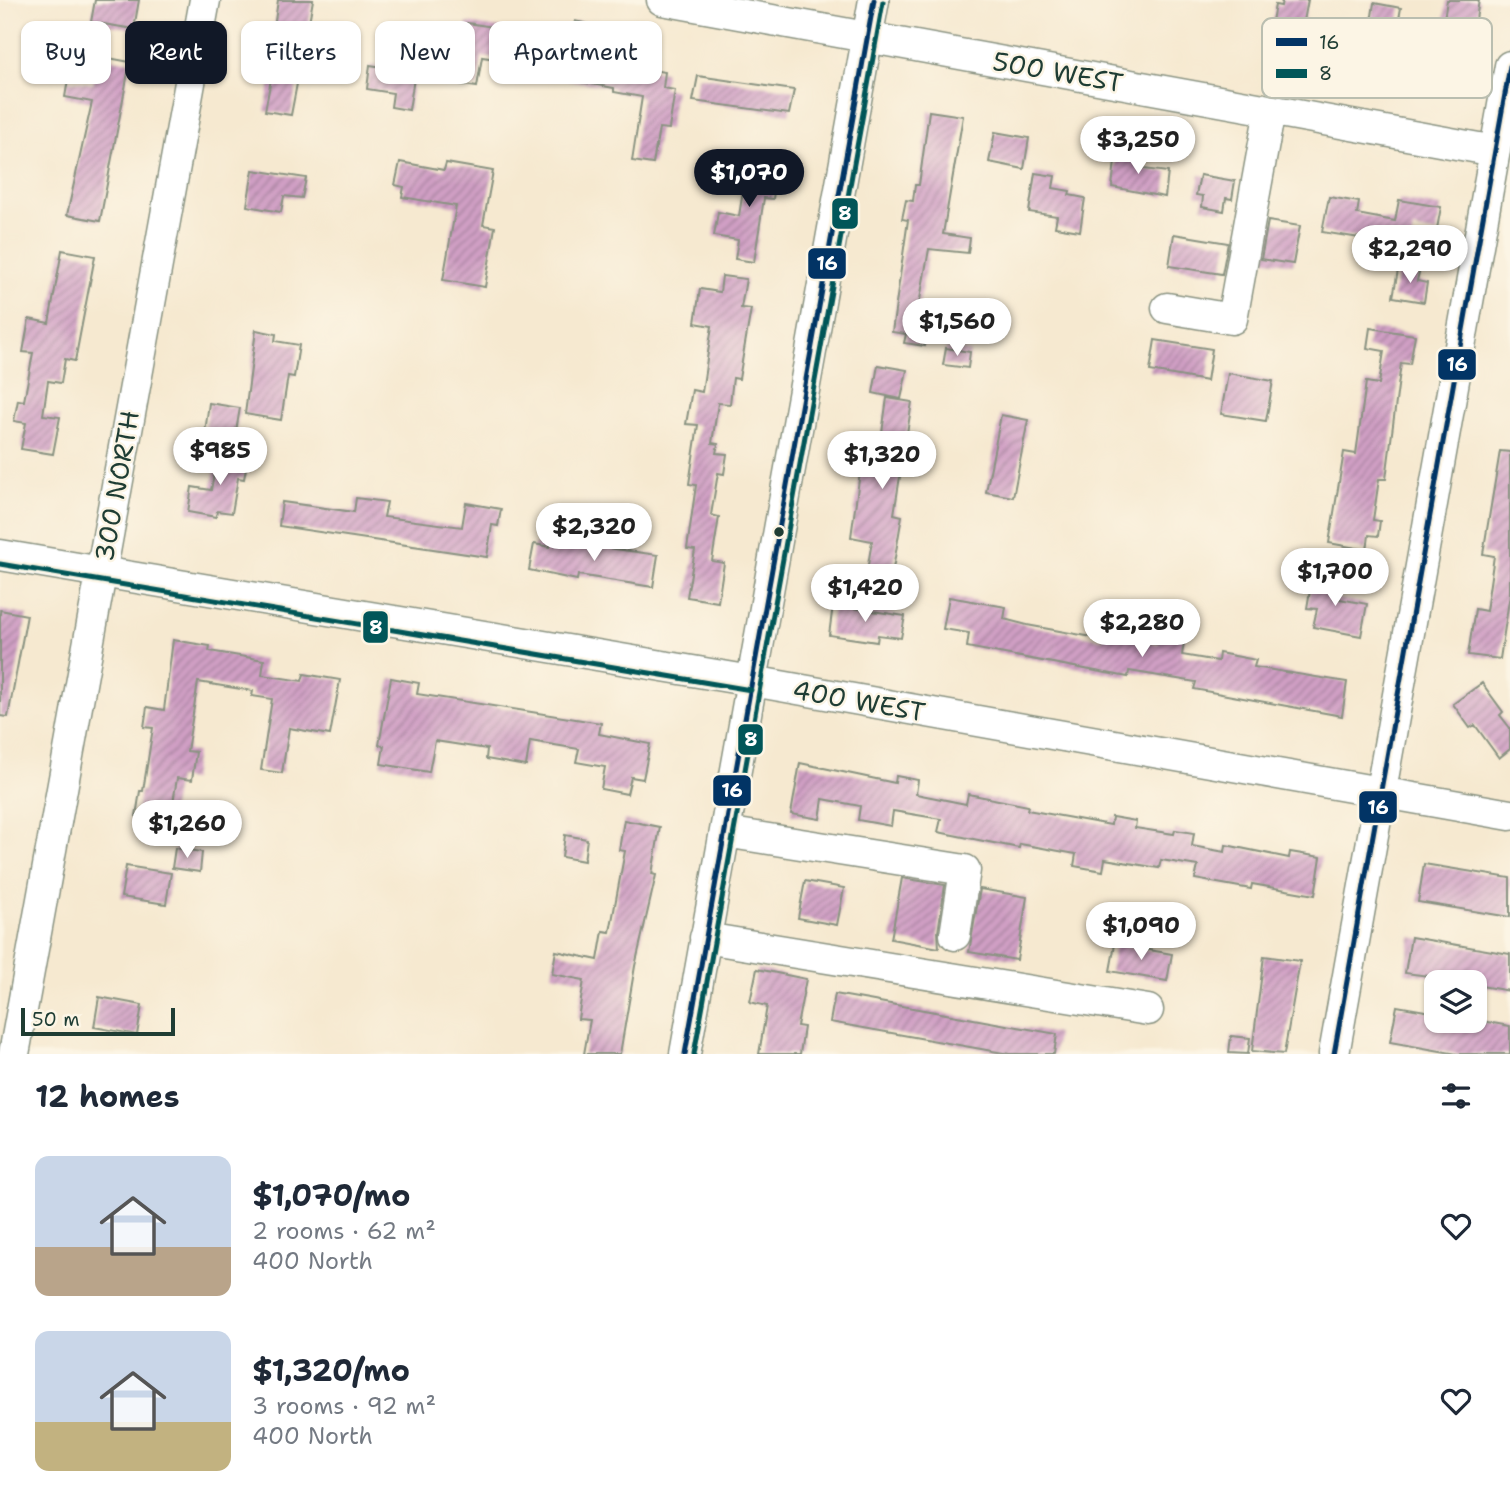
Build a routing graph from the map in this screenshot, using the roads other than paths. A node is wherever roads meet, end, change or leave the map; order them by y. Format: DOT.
graph roads {
  1 [pos="205,0"];
  2 [pos="662,0"];
  3 [pos="874,0"];
  4 [pos="868,37"];
  5 [pos="1510,66"];
  6 [pos="1270,110"];
  7 [pos="1495,151"];
  8 [pos="1167,308"];
  9 [pos="0,555"];
  10 [pos="101,573"];
  11 [pos="752,681"];
  12 [pos="1381,793"];
  13 [pos="1510,815"];
  14 [pos="725,832"];
  15 [pos="955,936"];
  16 [pos="705,938"];
  17 [pos="1148,1010"];
  18 [pos="14,1054"];
  19 [pos="685,1054"];
  20 [pos="1334,1054"];
  1 -- 10 [label="street, 300 NORTH"];
  2 -- 4 [label="street, 500 WEST"];
  3 -- 4 [label="street"];
  4 -- 6 [label="street, 500 WEST"];
  4 -- 11 [label="street"];
  5 -- 7 [label="street"];
  6 -- 7 [label="street, 500 WEST"];
  6 -- 8 [label="street"];
  7 -- 12 [label="street"];
  9 -- 10 [label="street, 400 WEST"];
  10 -- 11 [label="street, 400 WEST"];
  10 -- 18 [label="street, 300 NORTH"];
  11 -- 12 [label="street, 400 WEST"];
  11 -- 14 [label="street"];
  12 -- 13 [label="street, 400 WEST"];
  12 -- 20 [label="street"];
  14 -- 15 [label="street"];
  14 -- 16 [label="street"];
  16 -- 17 [label="street"];
  16 -- 19 [label="street"];
}
